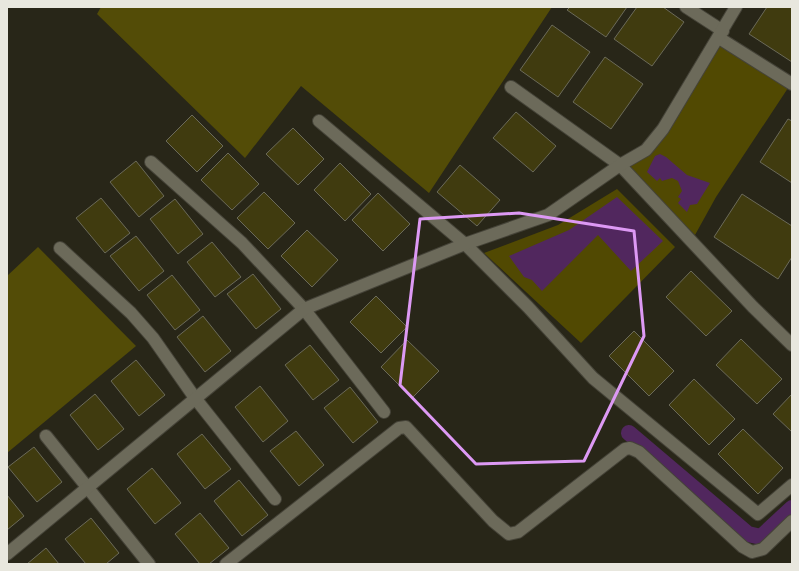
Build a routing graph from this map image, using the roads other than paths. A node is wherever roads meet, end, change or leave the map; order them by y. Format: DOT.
graph roads {
  1 [pos="686,7"];
  2 [pos="736,7"];
  3 [pos="721,35"];
  4 [pos="792,84"];
  5 [pos="511,87"];
  6 [pos="319,121"];
  7 [pos="151,162"];
  8 [pos="620,164"];
  9 [pos="465,244"];
  10 [pos="60,248"];
  11 [pos="304,309"];
  12 [pos="792,345"];
  13 [pos="195,398"];
  14 [pos="384,412"];
  15 [pos="46,436"];
  16 [pos="792,485"];
  17 [pos="87,486"];
  18 [pos="275,499"];
  19 [pos="792,521"];
  20 [pos="7,554"];
  21 [pos="149,564"];
  22 [pos="226,564"];
  1 -- 3 [label="street"];
  2 -- 3 [label="street"];
  3 -- 4 [label="street"];
  3 -- 8 [label="street"];
  5 -- 8 [label="street"];
  6 -- 9 [label="street"];
  7 -- 11 [label="street"];
  8 -- 9 [label="street"];
  8 -- 12 [label="street"];
  9 -- 11 [label="street"];
  9 -- 16 [label="street"];
  10 -- 13 [label="street"];
  11 -- 13 [label="street"];
  11 -- 14 [label="street"];
  13 -- 17 [label="street"];
  13 -- 18 [label="street"];
  15 -- 17 [label="street"];
  17 -- 20 [label="street"];
  17 -- 21 [label="street"];
  19 -- 22 [label="street"];
}
